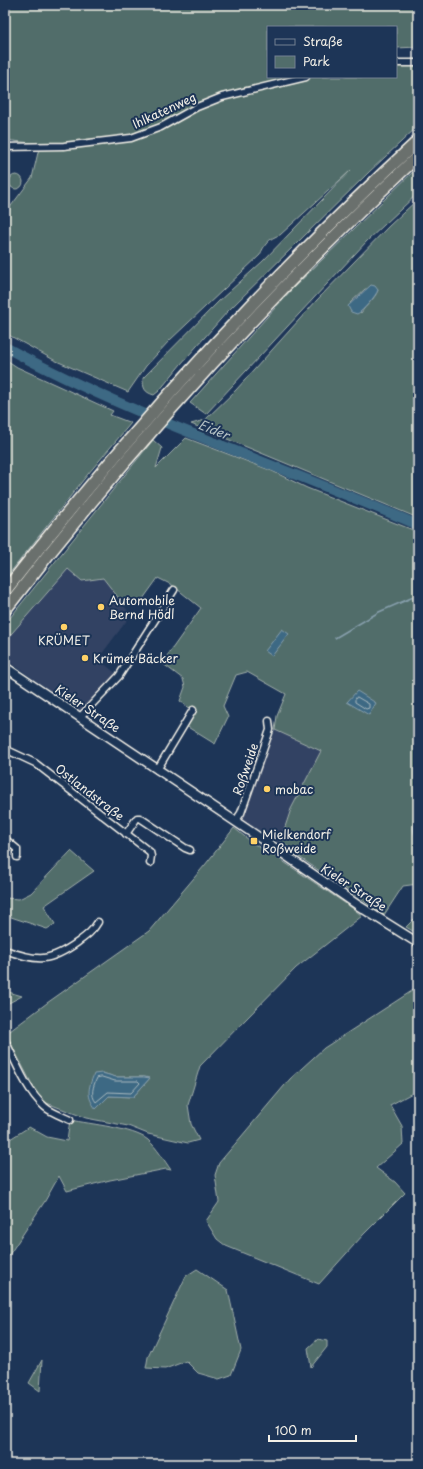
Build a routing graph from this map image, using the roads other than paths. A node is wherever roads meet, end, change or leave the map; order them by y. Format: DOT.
graph roads {
  1 [pos="397,63"];
  2 [pos="418,63"];
  3 [pos="302,78"];
  4 [pos="418,141"];
  5 [pos="5,147"];
  6 [pos="418,156"];
  7 [pos="174,590"];
  8 [pos="5,591"];
  9 [pos="5,610"];
  10 [pos="5,667"];
  11 [pos="193,710"];
  12 [pos="80,717"];
  13 [pos="269,720"];
  14 [pos="5,749"];
  15 [pos="158,770"];
  16 [pos="235,822"];
  17 [pos="126,834"];
  18 [pos="5,840"];
  19 [pos="190,850"];
  20 [pos="17,857"];
  21 [pos="150,863"];
  22 [pos="98,922"];
  23 [pos="418,943"];
  24 [pos="5,950"];
  25 [pos="5,1040"];
  26 [pos="70,1120"];
  1 -- 2 [label="street"];
  3 -- 5 [label="street, Ihlkatenweg"];
  4 -- 8 [label="highway"];
  6 -- 9 [label="highway"];
  7 -- 12 [label="street"];
  10 -- 12 [label="street, Kieler Straße"];
  11 -- 15 [label="street"];
  12 -- 15 [label="street, Kieler Straße"];
  13 -- 16 [label="street, Roßweide"];
  14 -- 17 [label="street, Ostlandstraße"];
  15 -- 16 [label="street, Kieler Straße"];
  16 -- 23 [label="street, Kieler Straße"];
  17 -- 19 [label="street"];
  17 -- 21 [label="street, Ostlandstraße"];
  18 -- 20 [label="street"];
  22 -- 24 [label="street"];
  25 -- 26 [label="street"];
}
